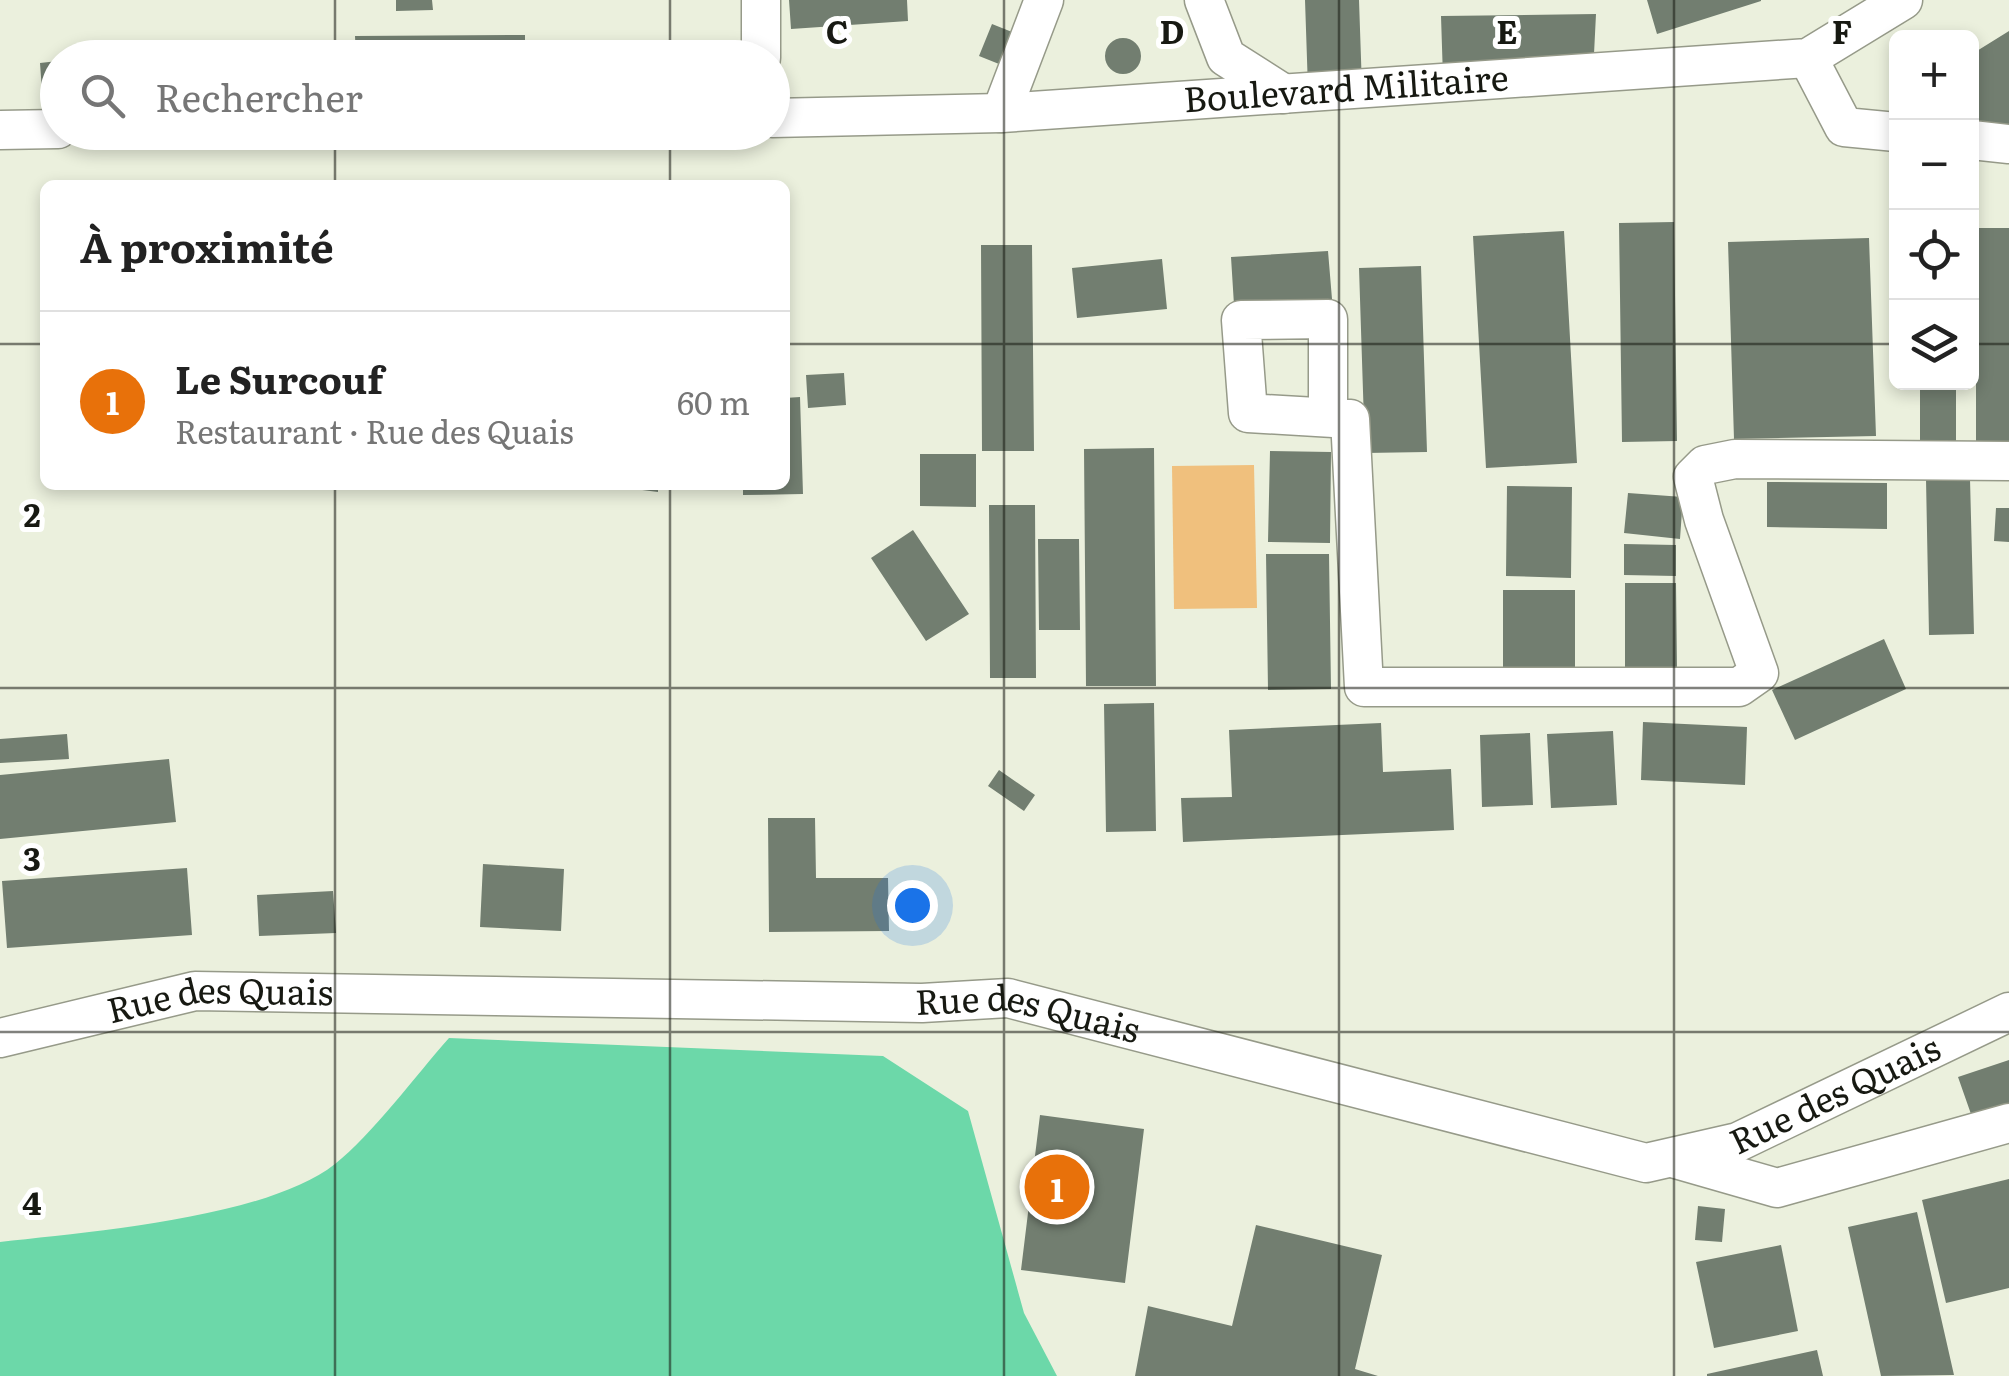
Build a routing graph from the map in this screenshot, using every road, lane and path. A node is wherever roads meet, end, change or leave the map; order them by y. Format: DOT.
graph roads {
  1 [pos="761,0"];
  2 [pos="1044,0"];
  3 [pos="1204,0"];
  4 [pos="1903,0"];
  5 [pos="760,40"];
  6 [pos="1808,58"];
  7 [pos="1284,94"];
  8 [pos="1001,113"];
  9 [pos="790,116"];
  10 [pos="0,130"];
  11 [pos="40,130"];
  12 [pos="1889,131"];
  13 [pos="1979,141"];
  14 [pos="2009,144"];
  15 [pos="1328,418"];
  16 [pos="2009,461"];
  17 [pos="2009,1012"];
  18 [pos="0,1038"];
  19 [pos="2009,1122"];
  20 [pos="1676,1160"];
  1 -- 5 [label="street"];
  2 -- 8 [label="street"];
  3 -- 7 [label="street"];
  4 -- 6 [label="street, Boulevard Militaire"];
  6 -- 7 [label="street, Boulevard Militaire"];
  6 -- 12 [label="street"];
  7 -- 8 [label="street, Boulevard Militaire"];
  8 -- 9 [label="street, Boulevard Militaire"];
  10 -- 11 [label="street"];
  13 -- 14 [label="street"];
  15 -- 16 [label="street"];
  17 -- 20 [label="street, Rue des Quais"];
  18 -- 20 [label="street, Rue des Quais"];
  19 -- 20 [label="street"];
}
